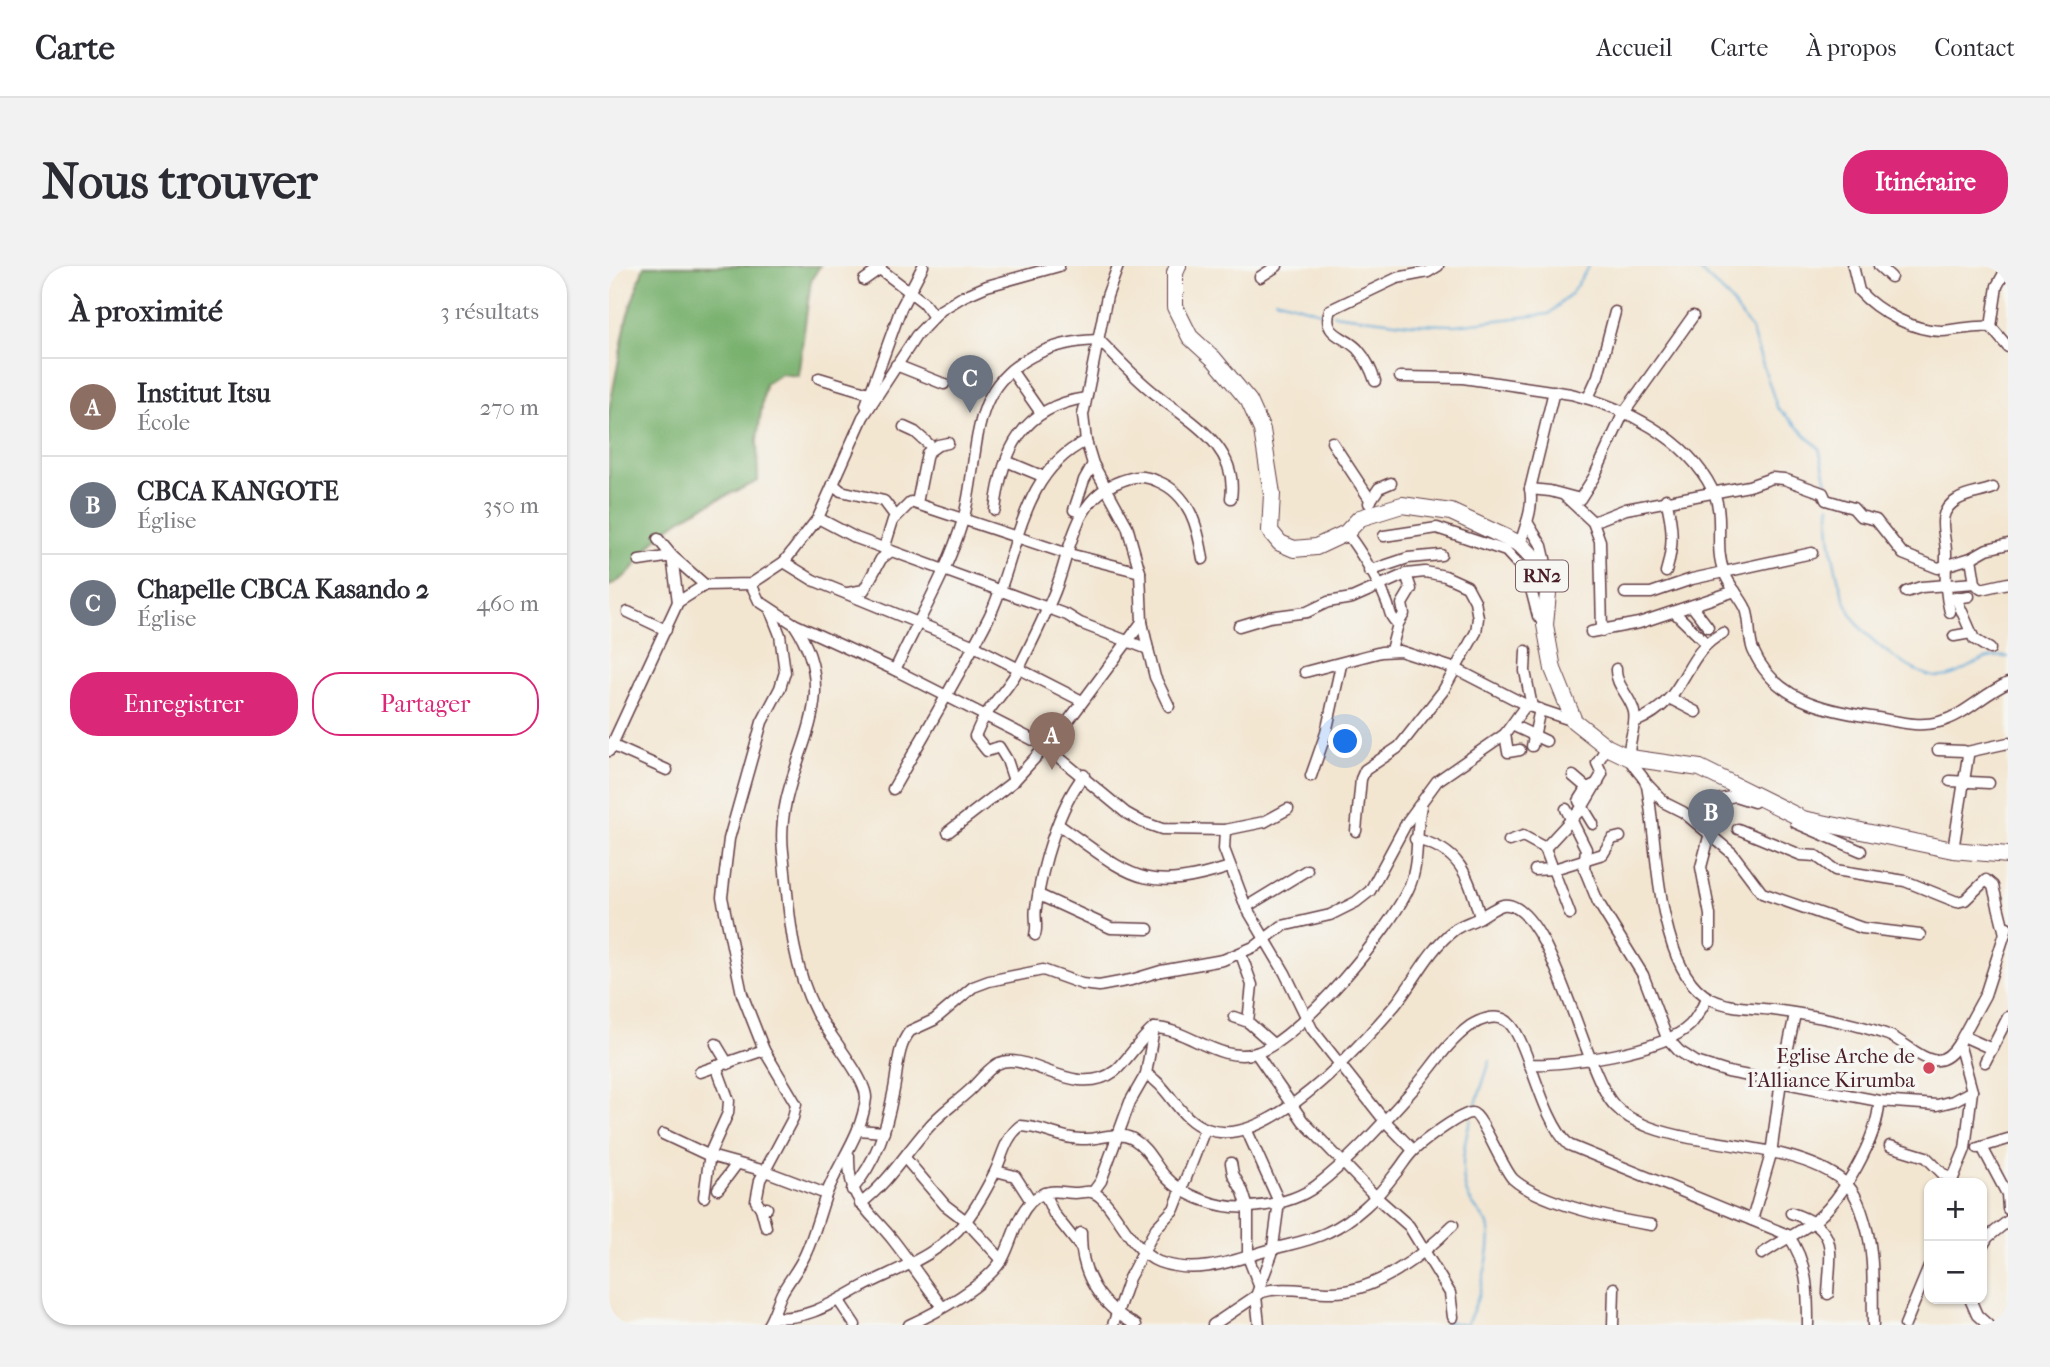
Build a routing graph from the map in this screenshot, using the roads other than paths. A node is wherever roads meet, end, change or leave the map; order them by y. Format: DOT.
graph roads {
  1 [pos="923,266"];
  2 [pos="1059,266"];
  3 [pos="1118,266"];
  4 [pos="1277,266"];
  5 [pos="1438,266"];
  6 [pos="1853,266"];
  7 [pos="1879,266"];
  8 [pos="2008,266"];
  9 [pos="879,267"];
  10 [pos="1173,268"];
  11 [pos="1260,277"];
  12 [pos="1892,277"];
  13 [pos="865,281"];
  14 [pos="909,291"];
  15 [pos="1615,312"];
  16 [pos="1693,316"];
  17 [pos="935,317"];
  18 [pos="1991,327"];
  19 [pos="1099,340"];
  20 [pos="2008,347"];
  21 [pos="896,365"];
  22 [pos="1011,370"];
  23 [pos="1400,377"];
  24 [pos="819,378"];
  25 [pos="1375,381"];
  26 [pos="944,384"];
  27 [pos="1554,391"];
  28 [pos="869,393"];
  29 [pos="1086,398"];
  30 [pos="1588,398"];
  31 [pos="1041,413"];
  32 [pos="1623,414"];
  33 [pos="863,417"];
  34 [pos="904,428"];
  35 [pos="1086,442"];
  36 [pos="1332,442"];
  37 [pos="948,443"];
  38 [pos="932,447"];
  39 [pos="1006,461"];
  40 [pos="1093,464"];
  41 [pos="1042,477"];
  42 [pos="1391,483"];
  43 [pos="833,484"];
  44 [pos="1107,486"];
  45 [pos="1993,488"];
  46 [pos="1530,489"];
  47 [pos="1714,491"];
  48 [pos="1563,494"];
  49 [pos="1231,498"];
  50 [pos="1666,499"];
  51 [pos="1371,501"];
  52 [pos="917,503"];
  53 [pos="995,510"];
  54 [pos="1074,510"];
  55 [pos="818,517"];
  56 [pos="896,517"];
  57 [pos="1360,518"];
  58 [pos="964,519"];
  59 [pos="1527,522"];
  60 [pos="1593,522"];
  61 [pos="1346,533"];
  62 [pos="1017,536"];
  63 [pos="1384,536"];
  64 [pos="659,539"];
  65 [pos="1520,544"];
  66 [pos="2008,544"];
  67 [pos="888,550"];
  68 [pos="1812,553"];
  69 [pos="1065,554"];
  70 [pos="1441,555"];
  71 [pos="672,556"];
  72 [pos="1971,558"];
  73 [pos="1203,559"];
  74 [pos="639,562"];
  75 [pos="784,562"];
  76 [pos="1944,565"];
  77 [pos="944,571"];
  78 [pos="1370,571"];
  79 [pos="1723,571"];
  80 [pos="1140,572"];
  81 [pos="1666,572"];
  82 [pos="1406,574"];
  83 [pos="1975,583"];
  84 [pos="2008,583"];
  85 [pos="751,584"];
  86 [pos="705,585"];
  87 [pos="1377,586"];
  88 [pos="1943,586"];
  89 [pos="1735,591"];
  90 [pos="999,592"];
  91 [pos="1906,592"];
  92 [pos="845,593"];
  93 [pos="1548,593"];
  94 [pos="1625,593"];
  95 [pos="1969,596"];
  96 [pos="1952,598"];
  97 [pos="678,602"];
  98 [pos="1692,606"];
  99 [pos="1047,609"];
  100 [pos="771,611"];
  101 [pos="628,612"];
  102 [pos="1950,612"];
  103 [pos="1675,613"];
  104 [pos="918,621"];
  105 [pos="1142,622"];
  106 [pos="794,624"];
  107 [pos="1398,624"];
  108 [pos="1545,625"];
  109 [pos="1239,626"];
  110 [pos="1708,627"];
  111 [pos="666,630"];
  112 [pos="1723,633"];
  113 [pos="1971,633"];
  114 [pos="1954,636"];
  115 [pos="1127,643"];
  116 [pos="1706,643"];
  117 [pos="972,645"];
  118 [pos="1148,649"];
  119 [pos="1990,649"];
  120 [pos="1391,650"];
  121 [pos="1526,651"];
  122 [pos="1341,665"];
  123 [pos="1019,669"];
  124 [pos="1456,669"];
  125 [pos="1616,669"];
  126 [pos="895,670"];
  127 [pos="1305,672"];
  128 [pos="2008,684"];
  129 [pos="945,696"];
  130 [pos="1671,699"];
  131 [pos="1082,701"];
  132 [pos="1169,706"];
  133 [pos="1533,707"];
  134 [pos="1696,712"];
  135 [pos="983,715"];
  136 [pos="1574,721"];
  137 [pos="1635,722"];
  138 [pos="1508,729"];
  139 [pos="1533,740"];
  140 [pos="1546,741"];
  141 [pos="2008,743"];
  142 [pos="1045,746"];
  143 [pos="610,747"];
  144 [pos="1607,747"];
  145 [pos="1520,750"];
  146 [pos="1938,750"];
  147 [pos="1967,752"];
  148 [pos="1630,758"];
  149 [pos="667,770"];
  150 [pos="1084,775"];
  151 [pos="1311,776"];
  152 [pos="1573,776"];
  153 [pos="1014,781"];
  154 [pos="1950,781"];
  155 [pos="1646,783"];
  156 [pos="1966,783"];
  157 [pos="1989,783"];
  158 [pos="1592,786"];
  159 [pos="893,789"];
  160 [pos="1423,799"];
  161 [pos="1582,808"];
  162 [pos="1289,809"];
  163 [pos="1566,809"];
  164 [pos="1571,821"];
  165 [pos="1696,822"];
  166 [pos="1593,824"];
  167 [pos="1059,825"];
  168 [pos="1738,829"];
  169 [pos="1225,830"];
  170 [pos="1356,831"];
  171 [pos="948,832"];
  172 [pos="1710,833"];
  173 [pos="1620,837"];
  174 [pos="1415,839"];
  175 [pos="1509,841"];
  176 [pos="1545,848"];
  177 [pos="1861,850"];
  178 [pos="1952,850"];
  179 [pos="2008,855"];
  180 [pos="1586,861"];
  181 [pos="1230,867"];
  182 [pos="1554,869"];
  183 [pos="1307,870"];
  184 [pos="1535,870"];
  185 [pos="1039,895"];
  186 [pos="1246,907"];
  187 [pos="1570,914"];
  188 [pos="1480,917"];
  189 [pos="1148,929"];
  190 [pos="2006,929"];
  191 [pos="1035,934"];
  192 [pos="1920,935"];
  193 [pos="1264,939"];
  194 [pos="1710,943"];
  195 [pos="1241,954"];
  196 [pos="1708,998"];
  197 [pos="1795,1014"];
  198 [pos="1306,1015"];
  199 [pos="1234,1017"];
  200 [pos="2008,1017"];
  201 [pos="1248,1022"];
  202 [pos="1154,1028"];
  203 [pos="1667,1038"];
  204 [pos="1961,1040"];
  205 [pos="716,1044"];
  206 [pos="1273,1044"];
  207 [pos="1992,1049"];
  208 [pos="764,1050"];
  209 [pos="1256,1053"];
  210 [pos="1590,1060"];
  211 [pos="1340,1062"];
  212 [pos="1985,1062"];
  213 [pos="728,1064"];
  214 [pos="1529,1064"];
  215 [pos="716,1066"];
  216 [pos="700,1072"];
  217 [pos="1146,1074"];
  218 [pos="1781,1081"];
  219 [pos="1972,1091"];
  220 [pos="1879,1101"];
  221 [pos="1293,1106"];
  222 [pos="1384,1120"];
  223 [pos="1205,1129"];
  224 [pos="858,1130"];
  225 [pos="1248,1131"];
  226 [pos="884,1132"];
  227 [pos="663,1134"];
  228 [pos="1119,1134"];
  229 [pos="2008,1139"];
  230 [pos="1890,1146"];
  231 [pos="1982,1147"];
  232 [pos="1965,1149"];
  233 [pos="1413,1150"];
  234 [pos="849,1153"];
  235 [pos="1771,1154"];
  236 [pos="710,1156"];
  237 [pos="905,1158"];
  238 [pos="1231,1163"];
  239 [pos="1342,1163"];
  240 [pos="736,1165"];
  241 [pos="765,1171"];
  242 [pos="996,1171"];
  243 [pos="1948,1178"];
  244 [pos="1953,1178"];
  245 [pos="1846,1183"];
  246 [pos="718,1189"];
  247 [pos="852,1190"];
  248 [pos="1183,1191"];
  249 [pos="1093,1192"];
  250 [pos="1044,1193"];
  251 [pos="826,1194"];
  252 [pos="2007,1195"];
  253 [pos="704,1197"];
  254 [pos="1376,1197"];
  255 [pos="1031,1201"];
  256 [pos="1279,1202"];
  257 [pos="860,1205"];
  258 [pos="1248,1208"];
  259 [pos="2008,1209"];
  260 [pos="1791,1213"];
  261 [pos="1752,1220"];
  262 [pos="966,1221"];
  263 [pos="1815,1221"];
  264 [pos="2008,1221"];
  265 [pos="1453,1225"];
  266 [pos="1652,1225"];
  267 [pos="766,1227"];
  268 [pos="1081,1233"];
  269 [pos="1788,1235"];
  270 [pos="1986,1241"];
  271 [pos="1081,1248"];
  272 [pos="1272,1249"];
  273 [pos="1425,1249"];
  274 [pos="1144,1252"];
  275 [pos="1762,1254"];
  276 [pos="1248,1257"];
  277 [pos="1002,1260"];
  278 [pos="911,1265"];
  279 [pos="1924,1279"];
  280 [pos="1614,1288"];
  281 [pos="1258,1292"];
  282 [pos="1828,1294"];
  283 [pos="839,1301"];
  284 [pos="1972,1304"];
  285 [pos="942,1307"];
  286 [pos="1115,1312"];
  287 [pos="1453,1317"];
  288 [pos="771,1321"];
  289 [pos="855,1325"];
  290 [pos="909,1325"];
  291 [pos="1114,1325"];
  292 [pos="1136,1325"];
  293 [pos="1213,1325"];
  294 [pos="1259,1325"];
  295 [pos="1613,1325"];
  296 [pos="1808,1325"];
  297 [pos="1873,1325"];
  298 [pos="1905,1325"];
  299 [pos="1988,1325"];
  1 -- 14 [label="street"];
  2 -- 17 [label="street"];
  3 -- 19 [label="street"];
  4 -- 11 [label="street"];
  5 -- 25 [label="street"];
  6 -- 18 [label="street"];
  7 -- 12 [label="street"];
  8 -- 18 [label="street"];
  9 -- 13 [label="street"];
  9 -- 14 [label="street"];
  10 -- 61 [label="highway, RN2"];
  14 -- 17 [label="street"];
  14 -- 28 [label="street"];
  15 -- 30 [label="street"];
  16 -- 32 [label="street"];
  17 -- 21 [label="street"];
  18 -- 20 [label="street"];
  19 -- 22 [label="street"];
  19 -- 29 [label="street"];
  19 -- 49 [label="street"];
  21 -- 26 [label="street"];
  21 -- 33 [label="street"];
  22 -- 31 [label="street"];
  22 -- 58 [label="street"];
  23 -- 27 [label="street"];
  24 -- 28 [label="street"];
  27 -- 30 [label="street"];
  27 -- 46 [label="street"];
  28 -- 33 [label="street"];
  29 -- 31 [label="street"];
  29 -- 35 [label="street"];
  30 -- 32 [label="street"];
  31 -- 39 [label="street"];
  32 -- 47 [label="street"];
  32 -- 48 [label="street"];
  33 -- 43 [label="street"];
  34 -- 38 [label="street"];
  35 -- 40 [label="street"];
  35 -- 41 [label="street"];
  36 -- 51 [label="street"];
  37 -- 38 [label="street"];
  38 -- 52 [label="street"];
  39 -- 41 [label="street"];
  39 -- 53 [label="street"];
  40 -- 44 [label="street"];
  40 -- 54 [label="street"];
  41 -- 62 [label="street"];
  42 -- 51 [label="street"];
  43 -- 55 [label="street"];
  43 -- 56 [label="street"];
  44 -- 54 [label="street"];
  44 -- 73 [label="street"];
  44 -- 80 [label="street"];
  45 -- 76 [label="street"];
  46 -- 48 [label="street"];
  46 -- 59 [label="street"];
  47 -- 50 [label="street"];
  47 -- 76 [label="street"];
  47 -- 79 [label="street"];
  48 -- 60 [label="street"];
  50 -- 60 [label="street"];
  50 -- 81 [label="street"];
  51 -- 57 [label="street"];
  52 -- 56 [label="street"];
  52 -- 58 [label="street"];
  54 -- 69 [label="street"];
  55 -- 67 [label="street"];
  55 -- 75 [label="street"];
  56 -- 67 [label="street"];
  57 -- 61 [label="highway, RN2"];
  57 -- 65 [label="highway, RN2"];
  58 -- 62 [label="street"];
  58 -- 77 [label="street"];
  59 -- 65 [label="street"];
  59 -- 93 [label="street"];
  60 -- 103 [label="street"];
  61 -- 78 [label="street"];
  62 -- 69 [label="street"];
  62 -- 90 [label="street"];
  63 -- 108 [label="street"];
  64 -- 71 [label="street"];
  65 -- 93 [label="highway, RN2"];
  66 -- 72 [label="street"];
  67 -- 77 [label="street"];
  67 -- 92 [label="street"];
  68 -- 79 [label="street"];
  69 -- 80 [label="street"];
  69 -- 99 [label="street"];
  70 -- 78 [label="street"];
  71 -- 74 [label="street"];
  71 -- 86 [label="street"];
  71 -- 97 [label="street"];
  72 -- 76 [label="street"];
  72 -- 83 [label="street"];
  75 -- 85 [label="street"];
  75 -- 92 [label="street"];
  76 -- 88 [label="street"];
  77 -- 90 [label="street"];
  77 -- 104 [label="street"];
  78 -- 87 [label="street"];
  79 -- 89 [label="street"];
  79 -- 94 [label="street"];
  80 -- 105 [label="street"];
  82 -- 87 [label="street"];
  82 -- 107 [label="street"];
  82 -- 124 [label="street"];
  83 -- 84 [label="street"];
  83 -- 88 [label="street"];
  85 -- 86 [label="street"];
  85 -- 100 [label="street"];
  86 -- 97 [label="street"];
  87 -- 107 [label="street"];
  87 -- 109 [label="street"];
  88 -- 91 [label="street"];
  88 -- 96 [label="street"];
  89 -- 98 [label="street"];
  89 -- 128 [label="street"];
  90 -- 99 [label="street"];
  90 -- 117 [label="street"];
  92 -- 104 [label="street"];
  93 -- 108 [label="highway, RN2"];
  95 -- 96 [label="street"];
  96 -- 102 [label="street"];
  96 -- 113 [label="street"];
  97 -- 111 [label="street"];
  98 -- 103 [label="street"];
  98 -- 110 [label="street"];
  99 -- 115 [label="street"];
  99 -- 123 [label="street"];
  100 -- 106 [label="street"];
  100 -- 208 [label="street"];
  101 -- 111 [label="street"];
  103 -- 116 [label="street"];
  104 -- 117 [label="street"];
  104 -- 126 [label="street"];
  105 -- 115 [label="street"];
  105 -- 118 [label="street"];
  106 -- 126 [label="street"];
  106 -- 224 [label="street"];
  107 -- 120 [label="street"];
  108 -- 136 [label="highway, RN2"];
  111 -- 143 [label="street"];
  112 -- 116 [label="street"];
  113 -- 114 [label="street"];
  113 -- 119 [label="street"];
  115 -- 118 [label="street"];
  115 -- 131 [label="street"];
  116 -- 130 [label="street"];
  117 -- 123 [label="street"];
  117 -- 129 [label="street"];
  118 -- 132 [label="street"];
  120 -- 122 [label="street"];
  120 -- 124 [label="street"];
  121 -- 133 [label="street"];
  122 -- 127 [label="street"];
  122 -- 151 [label="street"];
  123 -- 131 [label="street"];
  123 -- 135 [label="street"];
  124 -- 133 [label="street"];
  124 -- 170 [label="street"];
  125 -- 137 [label="street"];
  126 -- 129 [label="street"];
  129 -- 135 [label="street"];
  129 -- 159 [label="street"];
  130 -- 134 [label="street"];
  130 -- 137 [label="street"];
  131 -- 142 [label="street"];
  133 -- 136 [label="street"];
  133 -- 138 [label="street"];
  133 -- 139 [label="street"];
  135 -- 142 [label="street"];
  135 -- 153 [label="street"];
  136 -- 144 [label="highway, RN2"];
  137 -- 148 [label="street"];
  138 -- 139 [label="street"];
  138 -- 145 [label="street"];
  138 -- 160 [label="street"];
  139 -- 140 [label="street"];
  141 -- 147 [label="street"];
  142 -- 150 [label="street"];
  142 -- 153 [label="street"];
  143 -- 149 [label="street"];
  144 -- 148 [label="highway, RN2"];
  144 -- 158 [label="street"];
  146 -- 147 [label="street"];
  147 -- 156 [label="street"];
  148 -- 155 [label="street"];
  148 -- 178 [label="highway, RN2"];
  150 -- 167 [label="street"];
  150 -- 169 [label="street"];
  152 -- 158 [label="street"];
  153 -- 171 [label="street"];
  154 -- 156 [label="street"];
  155 -- 165 [label="street"];
  155 -- 196 [label="street"];
  156 -- 157 [label="street"];
  156 -- 178 [label="street"];
  158 -- 161 [label="street"];
  160 -- 174 [label="street"];
  160 -- 193 [label="street"];
  161 -- 164 [label="street"];
  161 -- 166 [label="street"];
  162 -- 169 [label="street"];
  163 -- 164 [label="street"];
  164 -- 176 [label="street"];
  164 -- 180 [label="street"];
  165 -- 172 [label="street"];
  165 -- 177 [label="street"];
  167 -- 181 [label="street"];
  167 -- 185 [label="street"];
  168 -- 190 [label="street"];
  169 -- 181 [label="street"];
  172 -- 192 [label="street"];
  172 -- 194 [label="street"];
  173 -- 180 [label="street"];
  174 -- 188 [label="street"];
  174 -- 198 [label="street"];
  175 -- 176 [label="street"];
  176 -- 182 [label="street"];
  178 -- 179 [label="highway, RN2"];
  180 -- 182 [label="street"];
  180 -- 203 [label="street"];
  181 -- 186 [label="street"];
  182 -- 184 [label="street"];
  182 -- 187 [label="street"];
  183 -- 186 [label="street"];
  185 -- 189 [label="street"];
  185 -- 191 [label="street"];
  186 -- 193 [label="street"];
  188 -- 210 [label="street"];
  188 -- 211 [label="street"];
  190 -- 204 [label="street"];
  193 -- 195 [label="street"];
  193 -- 198 [label="street"];
  195 -- 201 [label="street"];
  195 -- 226 [label="street"];
  196 -- 197 [label="street"];
  196 -- 203 [label="street"];
  197 -- 204 [label="street"];
  197 -- 218 [label="street"];
  198 -- 206 [label="street"];
  198 -- 211 [label="street"];
  199 -- 201 [label="street"];
  200 -- 207 [label="street"];
  201 -- 206 [label="street"];
  202 -- 209 [label="street"];
  202 -- 217 [label="street"];
  202 -- 237 [label="street"];
  203 -- 210 [label="street"];
  203 -- 218 [label="street"];
  204 -- 207 [label="street"];
  204 -- 219 [label="street"];
  205 -- 213 [label="street"];
  206 -- 209 [label="street"];
  207 -- 212 [label="street"];
  208 -- 213 [label="street"];
  208 -- 241 [label="street"];
  209 -- 221 [label="street"];
  210 -- 214 [label="street"];
  210 -- 235 [label="street"];
  211 -- 221 [label="street"];
  211 -- 222 [label="street"];
  213 -- 215 [label="street"];
  214 -- 222 [label="street"];
  214 -- 261 [label="street"];
  215 -- 216 [label="street"];
  215 -- 236 [label="street"];
  217 -- 223 [label="street"];
  217 -- 228 [label="street"];
  218 -- 220 [label="street"];
  218 -- 235 [label="street"];
  219 -- 220 [label="street"];
  219 -- 232 [label="street"];
  220 -- 245 [label="street"];
  221 -- 225 [label="street"];
  221 -- 239 [label="street"];
  222 -- 233 [label="street"];
  222 -- 239 [label="street"];
  223 -- 225 [label="street"];
  223 -- 248 [label="street"];
  224 -- 226 [label="street"];
  224 -- 234 [label="street"];
  225 -- 256 [label="street"];
  226 -- 247 [label="street"];
  227 -- 236 [label="street"];
  228 -- 242 [label="street"];
  228 -- 248 [label="street"];
  228 -- 249 [label="street"];
  229 -- 231 [label="street"];
  230 -- 243 [label="street"];
  231 -- 232 [label="street"];
  231 -- 252 [label="street"];
  232 -- 244 [label="street"];
  233 -- 254 [label="street"];
  233 -- 266 [label="street"];
  234 -- 247 [label="street"];
  234 -- 251 [label="street"];
  235 -- 245 [label="street"];
  235 -- 261 [label="street"];
  236 -- 240 [label="street"];
  236 -- 253 [label="street"];
  237 -- 257 [label="street"];
  237 -- 262 [label="street"];
  238 -- 258 [label="street"];
  239 -- 254 [label="street"];
  239 -- 256 [label="street"];
  240 -- 241 [label="street"];
  240 -- 246 [label="street"];
  241 -- 251 [label="street"];
  241 -- 267 [label="street"];
  242 -- 255 [label="street"];
  242 -- 262 [label="street"];
  245 -- 263 [label="street"];
  245 -- 297 [label="street"];
  247 -- 257 [label="street"];
  248 -- 258 [label="street"];
  248 -- 274 [label="street"];
  249 -- 250 [label="street"];
  249 -- 274 [label="street"];
  250 -- 255 [label="street"];
  250 -- 271 [label="street"];
  251 -- 288 [label="street"];
  252 -- 259 [label="street"];
  254 -- 272 [label="street"];
  254 -- 273 [label="street"];
  255 -- 277 [label="street"];
  256 -- 258 [label="street"];
  256 -- 272 [label="street"];
  257 -- 278 [label="street"];
  258 -- 276 [label="street"];
  260 -- 263 [label="street"];
  261 -- 269 [label="street"];
  262 -- 277 [label="street"];
  262 -- 278 [label="street"];
  263 -- 269 [label="street"];
  263 -- 282 [label="street"];
  264 -- 270 [label="street"];
  265 -- 273 [label="street"];
  268 -- 271 [label="street"];
  269 -- 275 [label="street"];
  269 -- 296 [label="street"];
  271 -- 286 [label="street"];
  272 -- 276 [label="street"];
  272 -- 281 [label="street"];
  273 -- 281 [label="street"];
  273 -- 287 [label="street"];
  274 -- 276 [label="street"];
  274 -- 286 [label="street"];
  276 -- 281 [label="street"];
  277 -- 285 [label="street"];
  278 -- 283 [label="street"];
  278 -- 285 [label="street"];
  279 -- 298 [label="street"];
  280 -- 295 [label="street"];
  281 -- 293 [label="street"];
  281 -- 294 [label="street"];
  283 -- 288 [label="street"];
  283 -- 289 [label="street"];
  284 -- 299 [label="street"];
  285 -- 290 [label="street"];
  286 -- 291 [label="street"];
  286 -- 292 [label="street"];
}
